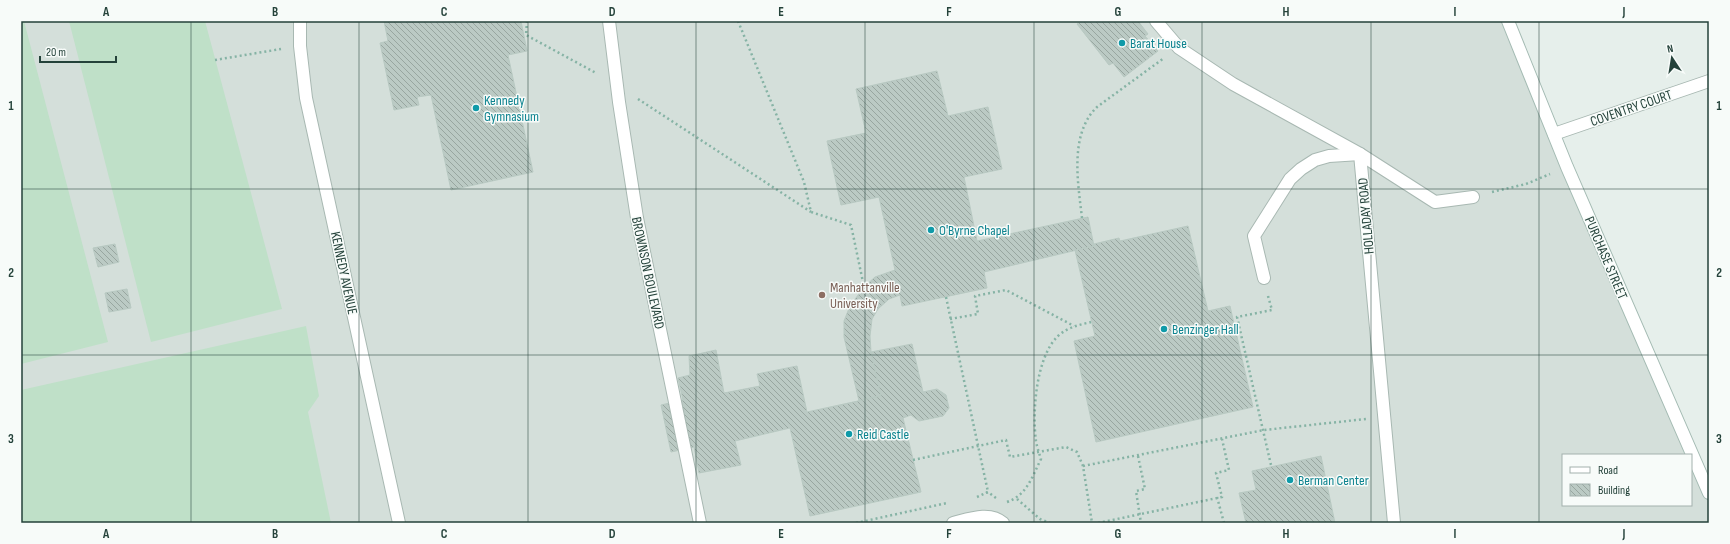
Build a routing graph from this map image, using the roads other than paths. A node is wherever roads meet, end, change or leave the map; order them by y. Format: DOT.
graph roads {
  1 [pos="300,21"];
  2 [pos="610,21"];
  3 [pos="1156,21"];
  4 [pos="1508,21"];
  5 [pos="1709,81"];
  6 [pos="1554,134"];
  7 [pos="1360,154"];
  8 [pos="1473,197"];
  9 [pos="1264,278"];
  10 [pos="1692,454"];
  11 [pos="1692,454"];
  12 [pos="1709,493"];
  13 [pos="399,523"];
  14 [pos="700,523"];
  15 [pos="953,523"];
  16 [pos="1004,523"];
  17 [pos="1394,523"];
  1 -- 13 [label="street, KENNEDY AVENUE"];
  2 -- 14 [label="street, BROWNSON BOULEVARD"];
  3 -- 7 [label="street"];
  4 -- 6 [label="street, PURCHASE STREET"];
  5 -- 6 [label="street, COVENTRY COURT"];
  6 -- 10 [label="street, PURCHASE STREET"];
  7 -- 8 [label="street"];
  7 -- 9 [label="street"];
  7 -- 17 [label="street, HOLLADAY ROAD"];
  11 -- 12 [label="street, PURCHASE STREET"];
  15 -- 16 [label="street"];
}
